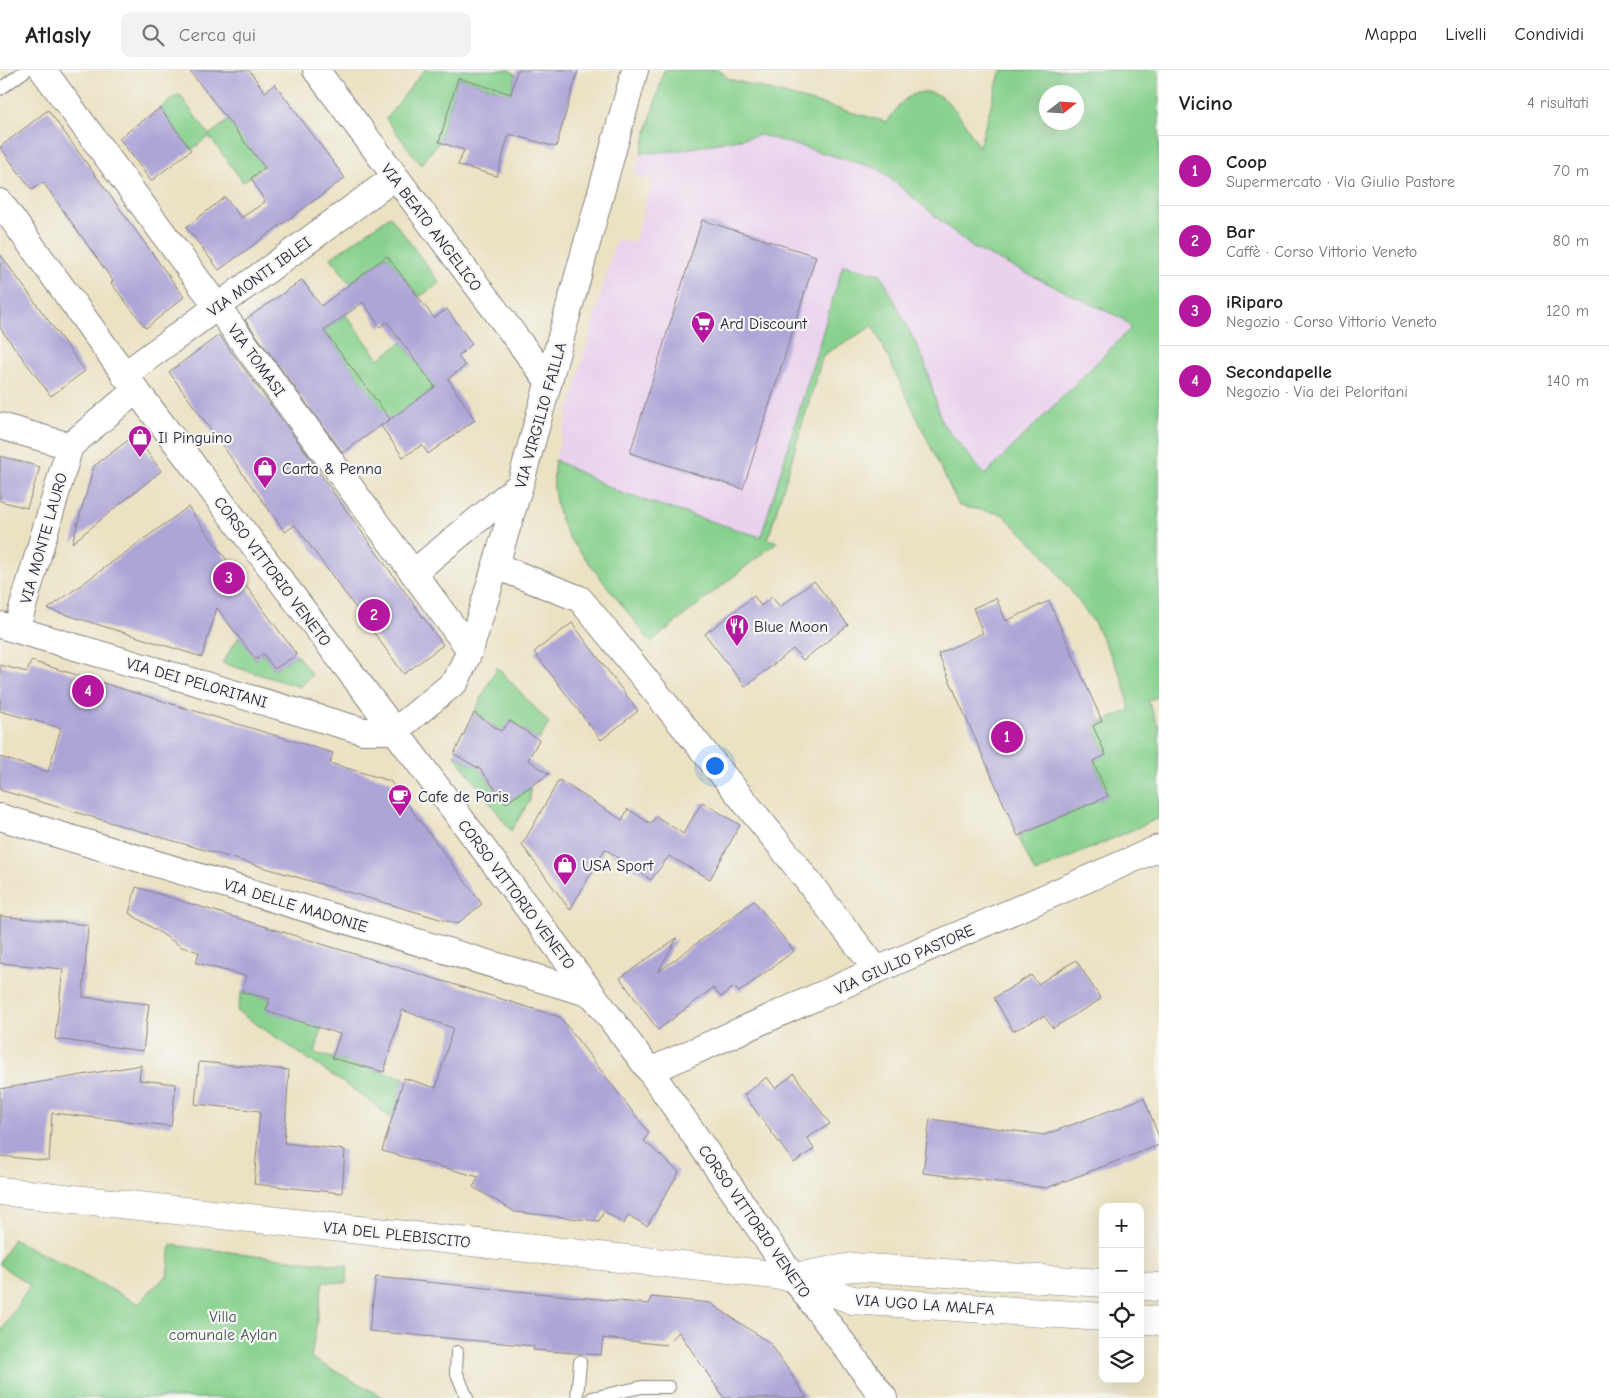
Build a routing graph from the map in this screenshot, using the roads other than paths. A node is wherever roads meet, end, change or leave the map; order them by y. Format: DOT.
graph roads {
  1 [pos="26,70"];
  2 [pos="43,70"];
  3 [pos="316,70"];
  4 [pos="636,70"];
  5 [pos="0,89"];
  6 [pos="395,177"];
  7 [pos="0,202"];
  8 [pos="217,306"];
  9 [pos="549,382"];
  10 [pos="130,383"];
  11 [pos="0,426"];
  12 [pos="70,446"];
  13 [pos="520,485"];
  14 [pos="496,566"];
  15 [pos="413,573"];
  16 [pos="8,627"];
  17 [pos="470,650"];
  18 [pos="395,731"];
  19 [pos="0,817"];
  20 [pos="1159,848"];
  21 [pos="877,970"];
  22 [pos="591,994"];
  23 [pos="650,1072"];
  24 [pos="0,1191"];
  25 [pos="793,1277"];
  26 [pos="1099,1283"];
  27 [pos="1144,1286"];
  28 [pos="1159,1287"];
  29 [pos="1099,1317"];
  30 [pos="1144,1319"];
  31 [pos="1159,1321"];
  32 [pos="457,1352"];
  33 [pos="580,1362"];
  34 [pos="669,1387"];
  35 [pos="467,1398"];
  36 [pos="577,1398"];
  37 [pos="592,1398"];
  38 [pos="884,1398"];
  1 -- 5 [label="lane"];
  2 -- 8 [label="street, VIA TOMASI"];
  3 -- 6 [label="street, VIA BEATO ANGELICO"];
  4 -- 9 [label="street, VIA VIRGILIO FAILLA"];
  6 -- 8 [label="street, VIA MONTI IBLEI"];
  6 -- 9 [label="street, VIA BEATO ANGELICO"];
  7 -- 10 [label="street, CORSO VITTORIO VENETO"];
  8 -- 10 [label="street, VIA MONTI IBLEI"];
  8 -- 15 [label="street, VIA TOMASI"];
  9 -- 13 [label="street, VIA VIRGILIO FAILLA"];
  10 -- 12 [label="street, VIA MONTI IBLEI"];
  10 -- 18 [label="street, CORSO VITTORIO VENETO"];
  11 -- 12 [label="street"];
  12 -- 16 [label="street, VIA MONTE LAURO"];
  13 -- 14 [label="street, VIA VIRGILIO FAILLA"];
  13 -- 15 [label="street"];
  14 -- 17 [label="street, VIA VIRGILIO FAILLA"];
  14 -- 21 [label="street"];
  15 -- 17 [label="street, VIA TOMASI"];
  16 -- 18 [label="street, VIA DEI PELORITANI"];
  17 -- 18 [label="street, VIA VIRGILIO FAILLA"];
  18 -- 22 [label="street, CORSO VITTORIO VENETO"];
  19 -- 22 [label="street, VIA DELLE MADONIE"];
  20 -- 21 [label="street, VIA GIULIO PASTORE"];
  21 -- 23 [label="street, VIA GIULIO PASTORE"];
  22 -- 23 [label="street, CORSO VITTORIO VENETO"];
  23 -- 25 [label="street, CORSO VITTORIO VENETO"];
  24 -- 25 [label="street, VIA DEL PLEBISCITO"];
  25 -- 26 [label="street, VIA UGO LA MALFA"];
  25 -- 29 [label="street, VIA UGO LA MALFA"];
  25 -- 38 [label="street, CORSO VITTORIO VENETO"];
  27 -- 28 [label="street"];
  30 -- 31 [label="street"];
  32 -- 35 [label="lane"];
  33 -- 36 [label="lane"];
  34 -- 37 [label="lane"];
}
